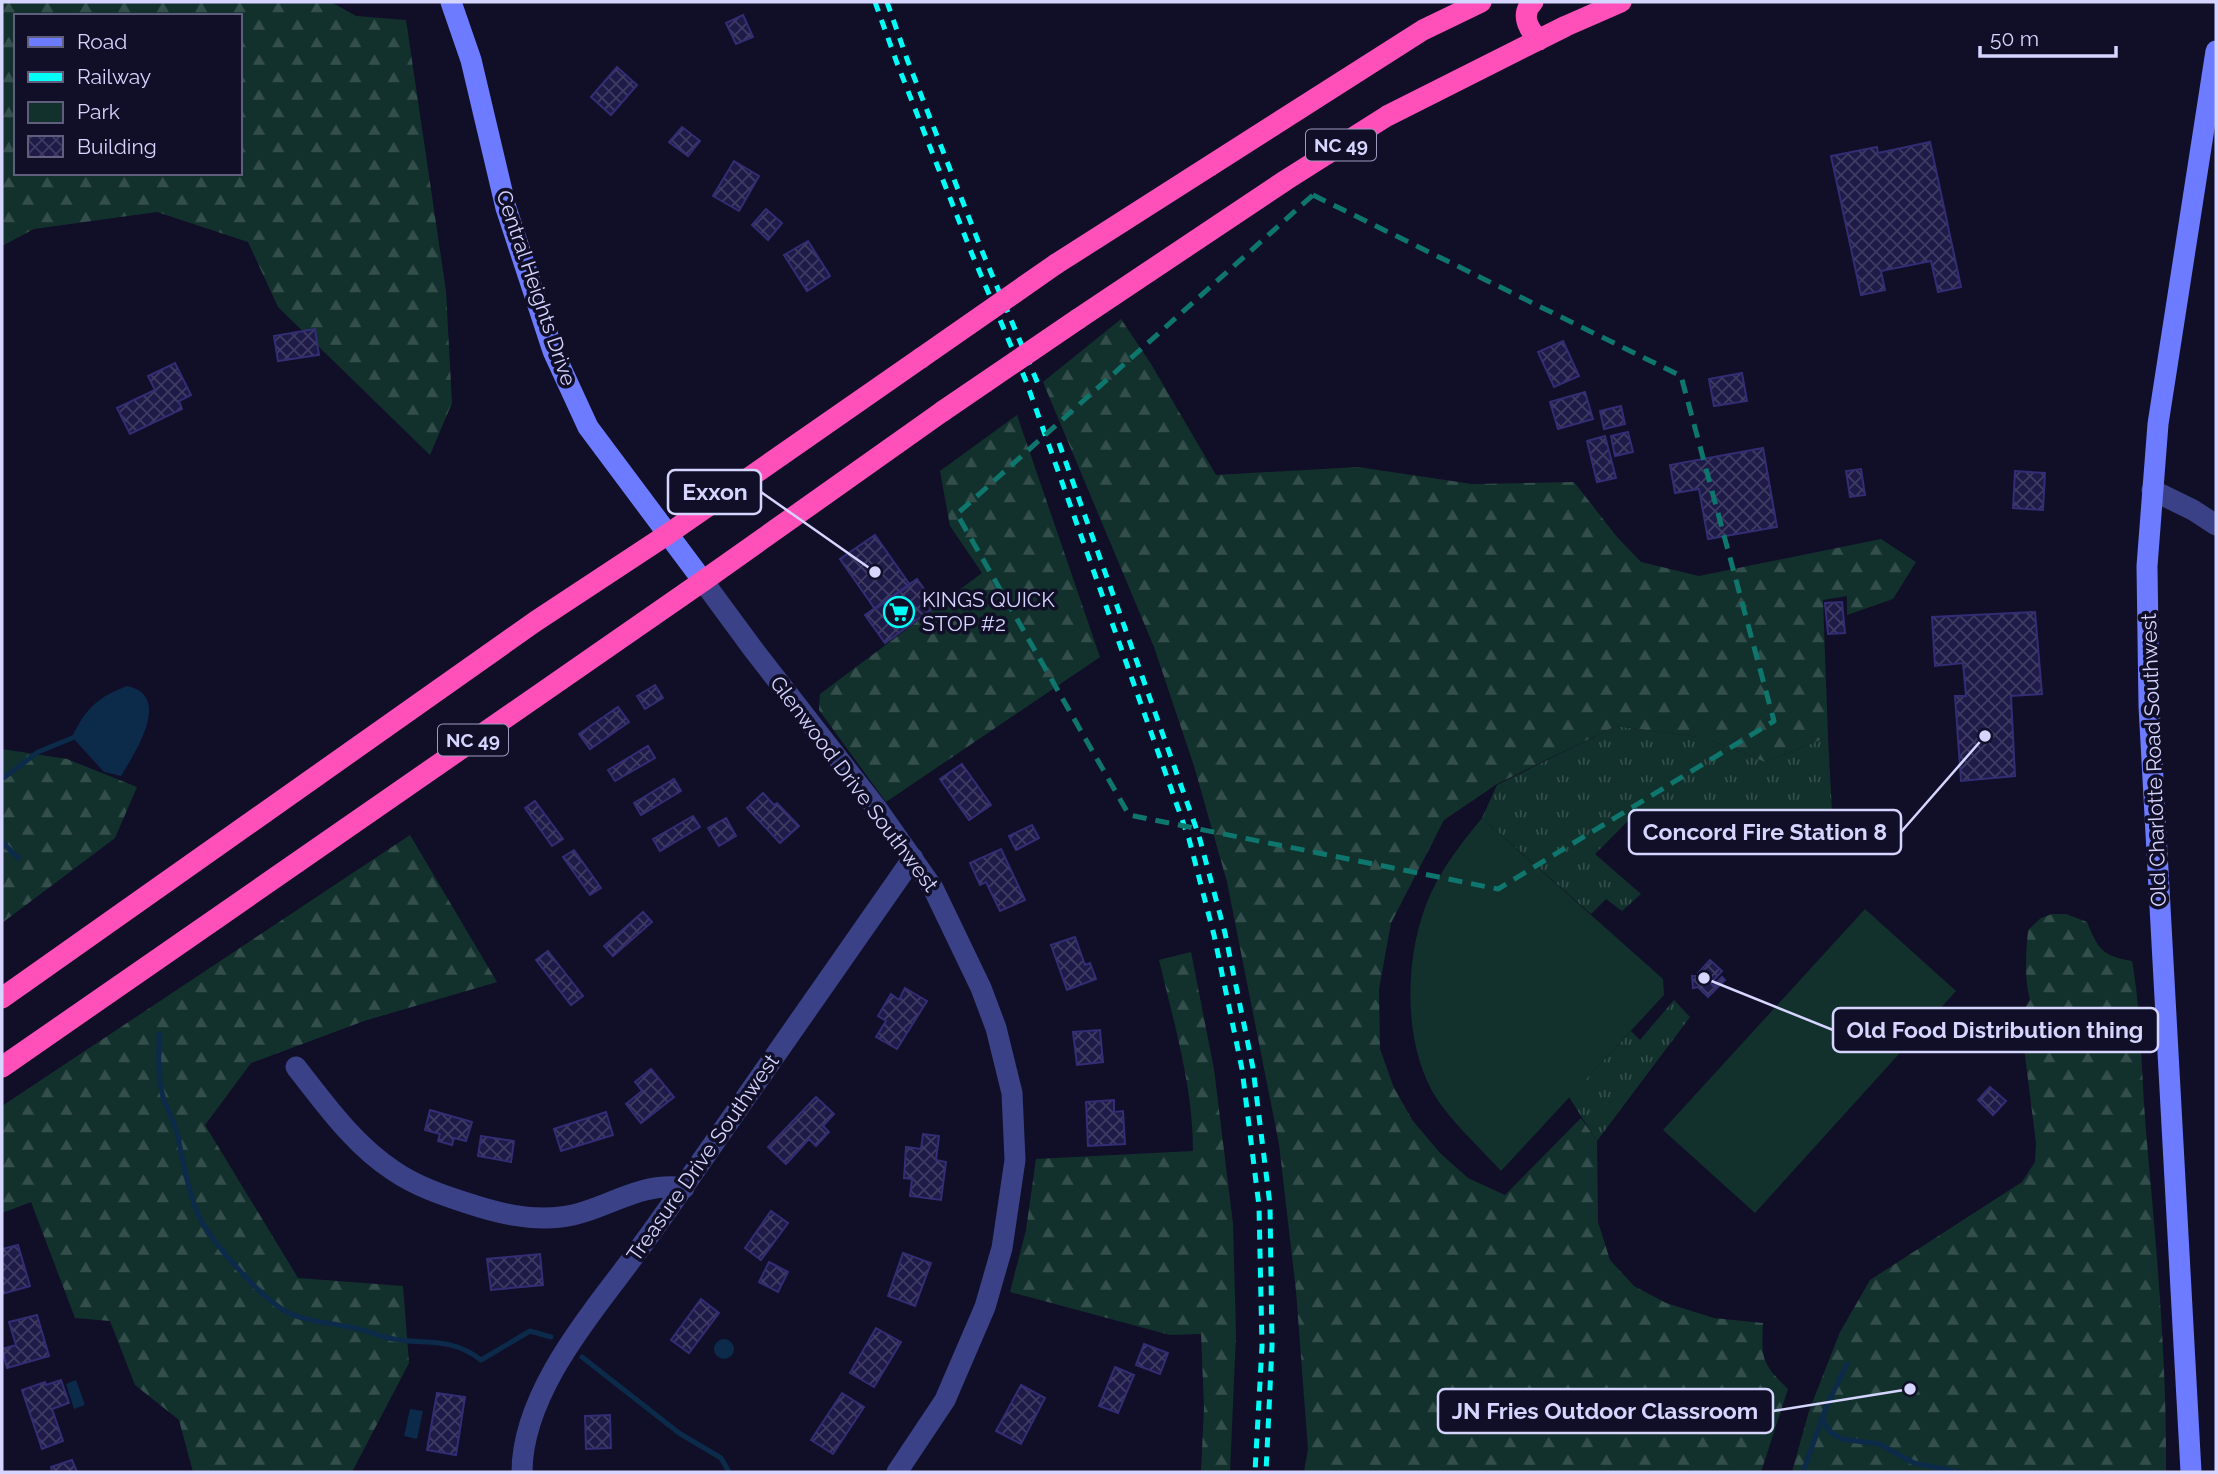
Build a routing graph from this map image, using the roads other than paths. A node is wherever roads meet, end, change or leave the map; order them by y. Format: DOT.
graph roads {
  1 [pos="451,2"];
  2 [pos="1481,2"];
  3 [pos="1533,2"];
  4 [pos="1622,2"];
  5 [pos="1539,40"];
  6 [pos="2216,51"];
  7 [pos="2151,490"];
  8 [pos="2216,525"];
  9 [pos="668,534"];
  10 [pos="703,581"];
  11 [pos="913,858"];
  12 [pos="2,998"];
  13 [pos="2,1066"];
  14 [pos="296,1067"];
  15 [pos="684,1188"];
  16 [pos="523,1472"];
  17 [pos="897,1472"];
  18 [pos="2191,1472"];
  1 -- 9 [label="main road, Central Heights Drive"];
  2 -- 9 [label="highway, NC 49, bridge"];
  3 -- 5 [label="highway"];
  4 -- 5 [label="highway, NC 49 / NC 49"];
  5 -- 10 [label="highway, NC 49 / NC 49, bridge"];
  6 -- 7 [label="main road, Old Charlotte Road Southwest"];
  7 -- 8 [label="street"];
  7 -- 18 [label="main road, Old Charlotte Road Southwest"];
  9 -- 10 [label="main road, Central Heights Drive"];
  9 -- 12 [label="highway, NC 49"];
  10 -- 11 [label="street, Glenwood Drive Southwest"];
  10 -- 13 [label="highway, NC 49 / NC 49"];
  11 -- 15 [label="street, Treasure Drive Southwest"];
  11 -- 17 [label="street, Glenwood Drive Southwest"];
  14 -- 15 [label="street"];
  15 -- 16 [label="street, Treasure Drive Southwest"];
}
